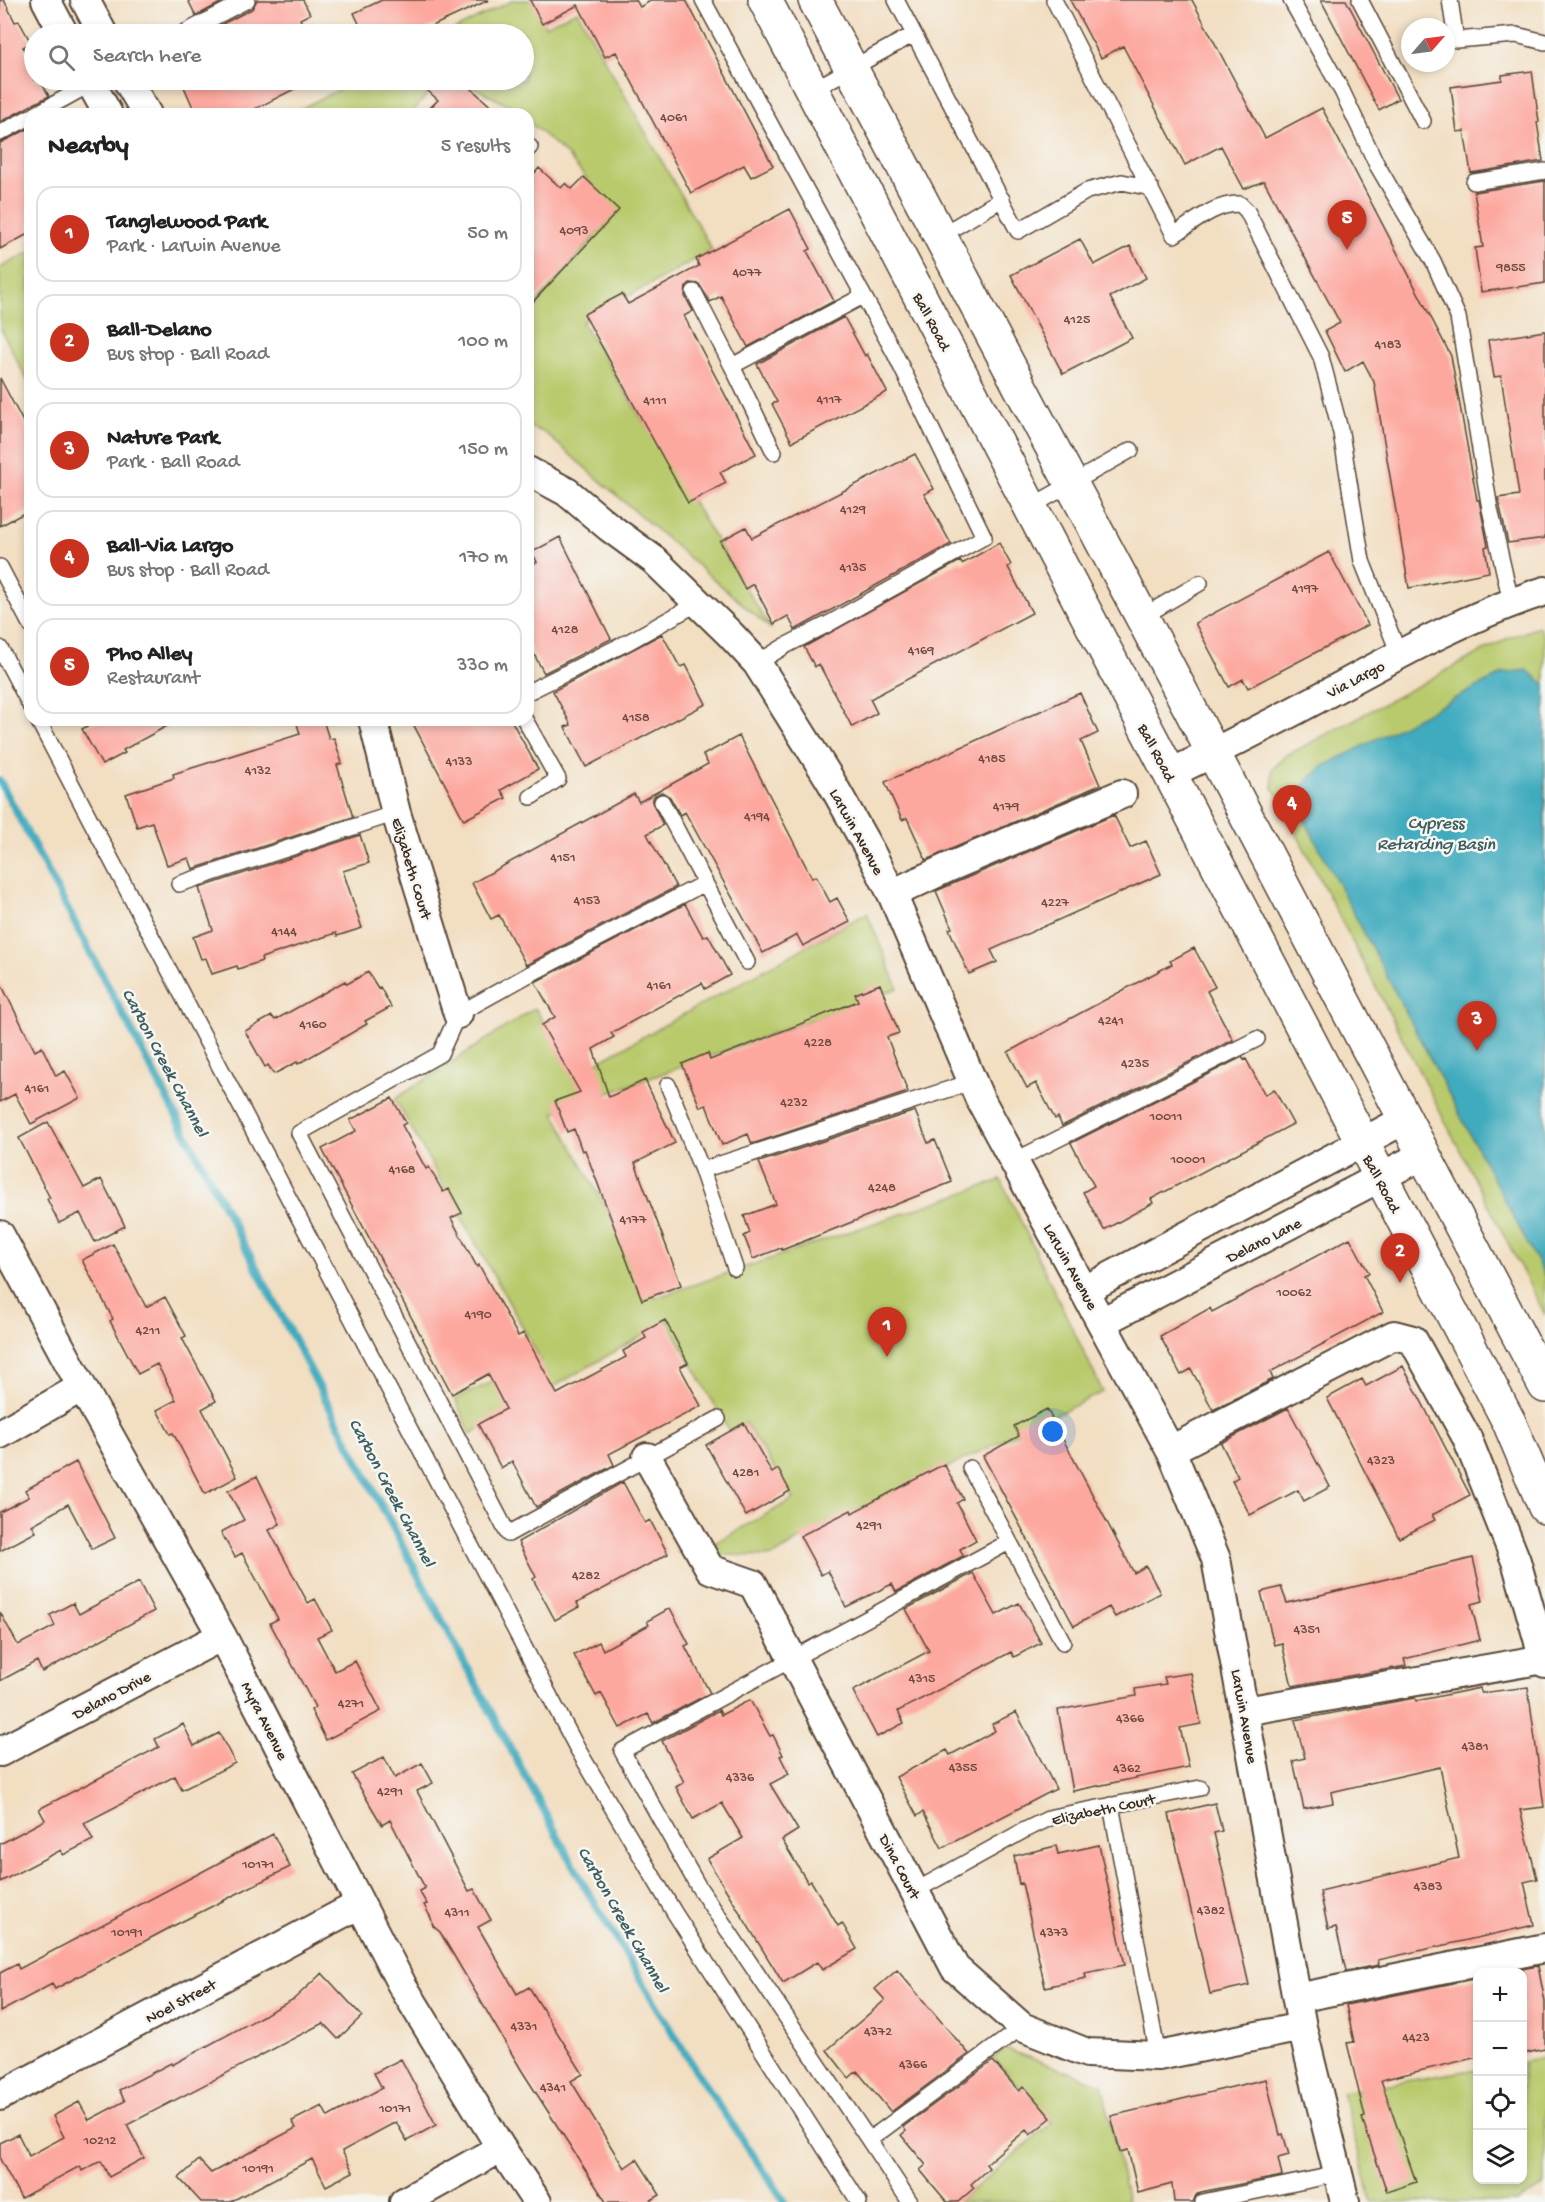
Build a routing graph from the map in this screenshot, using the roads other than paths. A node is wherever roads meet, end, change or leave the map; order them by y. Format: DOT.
graph roads {
  1 [pos="46,0"];
  2 [pos="85,0"];
  3 [pos="247,0"];
  4 [pos="703,0"];
  5 [pos="765,0"];
  6 [pos="815,0"];
  7 [pos="896,0"];
  8 [pos="1054,0"];
  9 [pos="1292,0"];
  10 [pos="1360,0"];
  11 [pos="1450,0"];
  12 [pos="59,24"];
  13 [pos="98,24"];
  14 [pos="202,24"];
  15 [pos="914,34"];
  16 [pos="1545,42"];
  17 [pos="851,68"];
  18 [pos="77,90"];
  19 [pos="97,90"];
  20 [pos="133,90"];
  21 [pos="812,90"];
  22 [pos="46,108"];
  23 [pos="105,108"];
  24 [pos="143,108"];
  25 [pos="24,120"];
  26 [pos="1423,122"];
  27 [pos="0,134"];
  28 [pos="1545,171"];
  29 [pos="1474,182"];
  30 [pos="1152,188"];
  31 [pos="1002,199"];
  32 [pos="940,236"];
  33 [pos="694,292"];
  34 [pos="863,297"];
  35 [pos="732,366"];
  36 [pos="1131,450"];
  37 [pos="774,452"];
  38 [pos="534,474"];
  39 [pos="1071,484"];
  40 [pos="1030,507"];
  41 [pos="0,567"];
  42 [pos="1200,583"];
  43 [pos="1545,591"];
  44 [pos="1511,602"];
  45 [pos="698,603"];
  46 [pos="24,613"];
  47 [pos="1142,617"];
  48 [pos="0,648"];
  49 [pos="1399,654"];
  50 [pos="757,663"];
  51 [pos="534,689"];
  52 [pos="24,694"];
  53 [pos="41,726"];
  54 [pos="374,726"];
  55 [pos="528,726"];
  56 [pos="1213,753"];
  57 [pos="1169,774"];
  58 [pos="1122,794"];
  59 [pos="531,797"];
  60 [pos="662,802"];
  61 [pos="396,813"];
  62 [pos="705,883"];
  63 [pos="178,884"];
  64 [pos="892,894"];
  65 [pos="747,962"];
  66 [pos="458,1014"];
  67 [pos="1257,1039"];
  68 [pos="971,1082"];
  69 [pos="668,1085"];
  70 [pos="1404,1120"];
  71 [pos="1362,1142"];
  72 [pos="1423,1155"];
  73 [pos="1014,1161"];
  74 [pos="702,1170"];
  75 [pos="1381,1178"];
  76 [pos="0,1234"];
  77 [pos="735,1268"];
  78 [pos="1085,1290"];
  79 [pos="1102,1323"];
  80 [pos="1545,1386"];
  81 [pos="82,1387"];
  82 [pos="718,1419"];
  83 [pos="0,1434"];
  84 [pos="1171,1450"];
  85 [pos="647,1457"];
  86 [pos="970,1468"];
  87 [pos="1545,1507"];
  88 [pos="1010,1542"];
  89 [pos="222,1636"];
  90 [pos="1063,1642"];
  91 [pos="792,1658"];
  92 [pos="1545,1661"];
  93 [pos="1245,1711"];
  94 [pos="0,1752"];
  95 [pos="1200,1788"];
  96 [pos="1111,1805"];
  97 [pos="915,1892"];
  98 [pos="360,1904"];
  99 [pos="1545,1948"];
  100 [pos="1297,1998"];
  101 [pos="1022,2027"];
  102 [pos="1302,2028"];
  103 [pos="1158,2056"];
  104 [pos="0,2096"];
  105 [pos="868,2140"];
  106 [pos="501,2148"];
  107 [pos="1338,2174"];
  108 [pos="404,2202"];
  109 [pos="537,2202"];
  110 [pos="859,2202"];
  111 [pos="910,2202"];
  112 [pos="1203,2202"];
  113 [pos="1345,2202"];
  1 -- 12 [label="street"];
  2 -- 13 [label="street"];
  3 -- 14 [label="lane"];
  4 -- 34 [label="lane"];
  5 -- 21 [label="main road, Ball Road"];
  6 -- 17 [label="main road"];
  7 -- 15 [label="lane"];
  8 -- 30 [label="lane"];
  9 -- 44 [label="lane"];
  10 -- 26 [label="lane"];
  11 -- 16 [label="lane"];
  15 -- 17 [label="lane"];
  15 -- 31 [label="lane"];
  17 -- 21 [label="lane"];
  17 -- 32 [label="main road"];
  18 -- 22 [label="lane"];
  19 -- 23 [label="street"];
  20 -- 24 [label="street"];
  21 -- 40 [label="main road, Ball Road"];
  25 -- 27 [label="lane"];
  28 -- 29 [label="lane"];
  30 -- 31 [label="lane"];
  30 -- 49 [label="lane"];
  31 -- 32 [label="lane"];
  32 -- 39 [label="main road"];
  33 -- 35 [label="lane"];
  34 -- 35 [label="lane"];
  34 -- 50 [label="lane"];
  35 -- 37 [label="lane"];
  36 -- 39 [label="lane"];
  38 -- 45 [label="street, Larwin Avenue"];
  39 -- 40 [label="lane"];
  39 -- 47 [label="main road"];
  40 -- 57 [label="main road, Ball Road"];
  41 -- 46 [label="lane"];
  42 -- 47 [label="lane"];
  43 -- 44 [label="street, Via Largo"];
  44 -- 49 [label="street, Via Largo"];
  45 -- 50 [label="street, Larwin Avenue"];
  45 -- 51 [label="lane"];
  47 -- 56 [label="main road"];
  48 -- 52 [label="lane"];
  49 -- 56 [label="street, Via Largo"];
  50 -- 64 [label="street, Larwin Avenue"];
  53 -- 110 [label="lane"];
  54 -- 61 [label="street, Elizabeth Court"];
  55 -- 59 [label="lane"];
  56 -- 57 [label="street, Via Largo"];
  56 -- 70 [label="main road"];
  57 -- 71 [label="main road, Ball Road"];
  58 -- 64 [label="street"];
  60 -- 62 [label="lane"];
  61 -- 63 [label="lane"];
  61 -- 66 [label="street, Elizabeth Court"];
  62 -- 65 [label="lane"];
  62 -- 66 [label="lane"];
  64 -- 68 [label="street, Larwin Avenue"];
  66 -- 85 [label="lane"];
  67 -- 73 [label="lane"];
  68 -- 73 [label="street, Larwin Avenue"];
  68 -- 74 [label="lane"];
  69 -- 74 [label="lane"];
  70 -- 71 [label="street"];
  70 -- 72 [label="main road"];
  71 -- 75 [label="main road, Ball Road"];
  71 -- 78 [label="street"];
  72 -- 75 [label="street, Delano Lane"];
  72 -- 80 [label="main road"];
  73 -- 78 [label="street, Larwin Avenue"];
  74 -- 77 [label="lane"];
  75 -- 79 [label="street, Delano Lane"];
  75 -- 87 [label="main road, Ball Road"];
  76 -- 81 [label="street, Myra Avenue"];
  78 -- 79 [label="street, Larwin Avenue"];
  79 -- 84 [label="street, Larwin Avenue"];
  81 -- 83 [label="street"];
  81 -- 89 [label="street, Myra Avenue"];
  82 -- 85 [label="lane"];
  84 -- 92 [label="street"];
  84 -- 93 [label="street, Larwin Avenue"];
  85 -- 91 [label="street, Dina Court"];
  86 -- 88 [label="lane"];
  88 -- 90 [label="lane"];
  88 -- 91 [label="lane"];
  89 -- 94 [label="street, Delano Drive"];
  89 -- 98 [label="street, Myra Avenue"];
  91 -- 97 [label="street, Dina Court"];
  91 -- 105 [label="lane"];
  92 -- 93 [label="street"];
  93 -- 100 [label="street, Larwin Avenue"];
  95 -- 96 [label="lane, Elizabeth Court"];
  96 -- 97 [label="lane, Elizabeth Court"];
  96 -- 103 [label="lane"];
  97 -- 101 [label="street, Dina Court"];
  98 -- 104 [label="street, Noel Street"];
  98 -- 106 [label="street, Myra Avenue"];
  99 -- 100 [label="street"];
  100 -- 102 [label="street, Larwin Avenue"];
  101 -- 103 [label="street, Dina Court"];
  101 -- 105 [label="lane"];
  102 -- 103 [label="street, Dina Court"];
  102 -- 107 [label="street, Larwin Avenue"];
  105 -- 111 [label="lane"];
  106 -- 108 [label="street"];
  106 -- 109 [label="street, Myra Avenue"];
  107 -- 112 [label="lane"];
  107 -- 113 [label="street, Larwin Avenue"];
}
